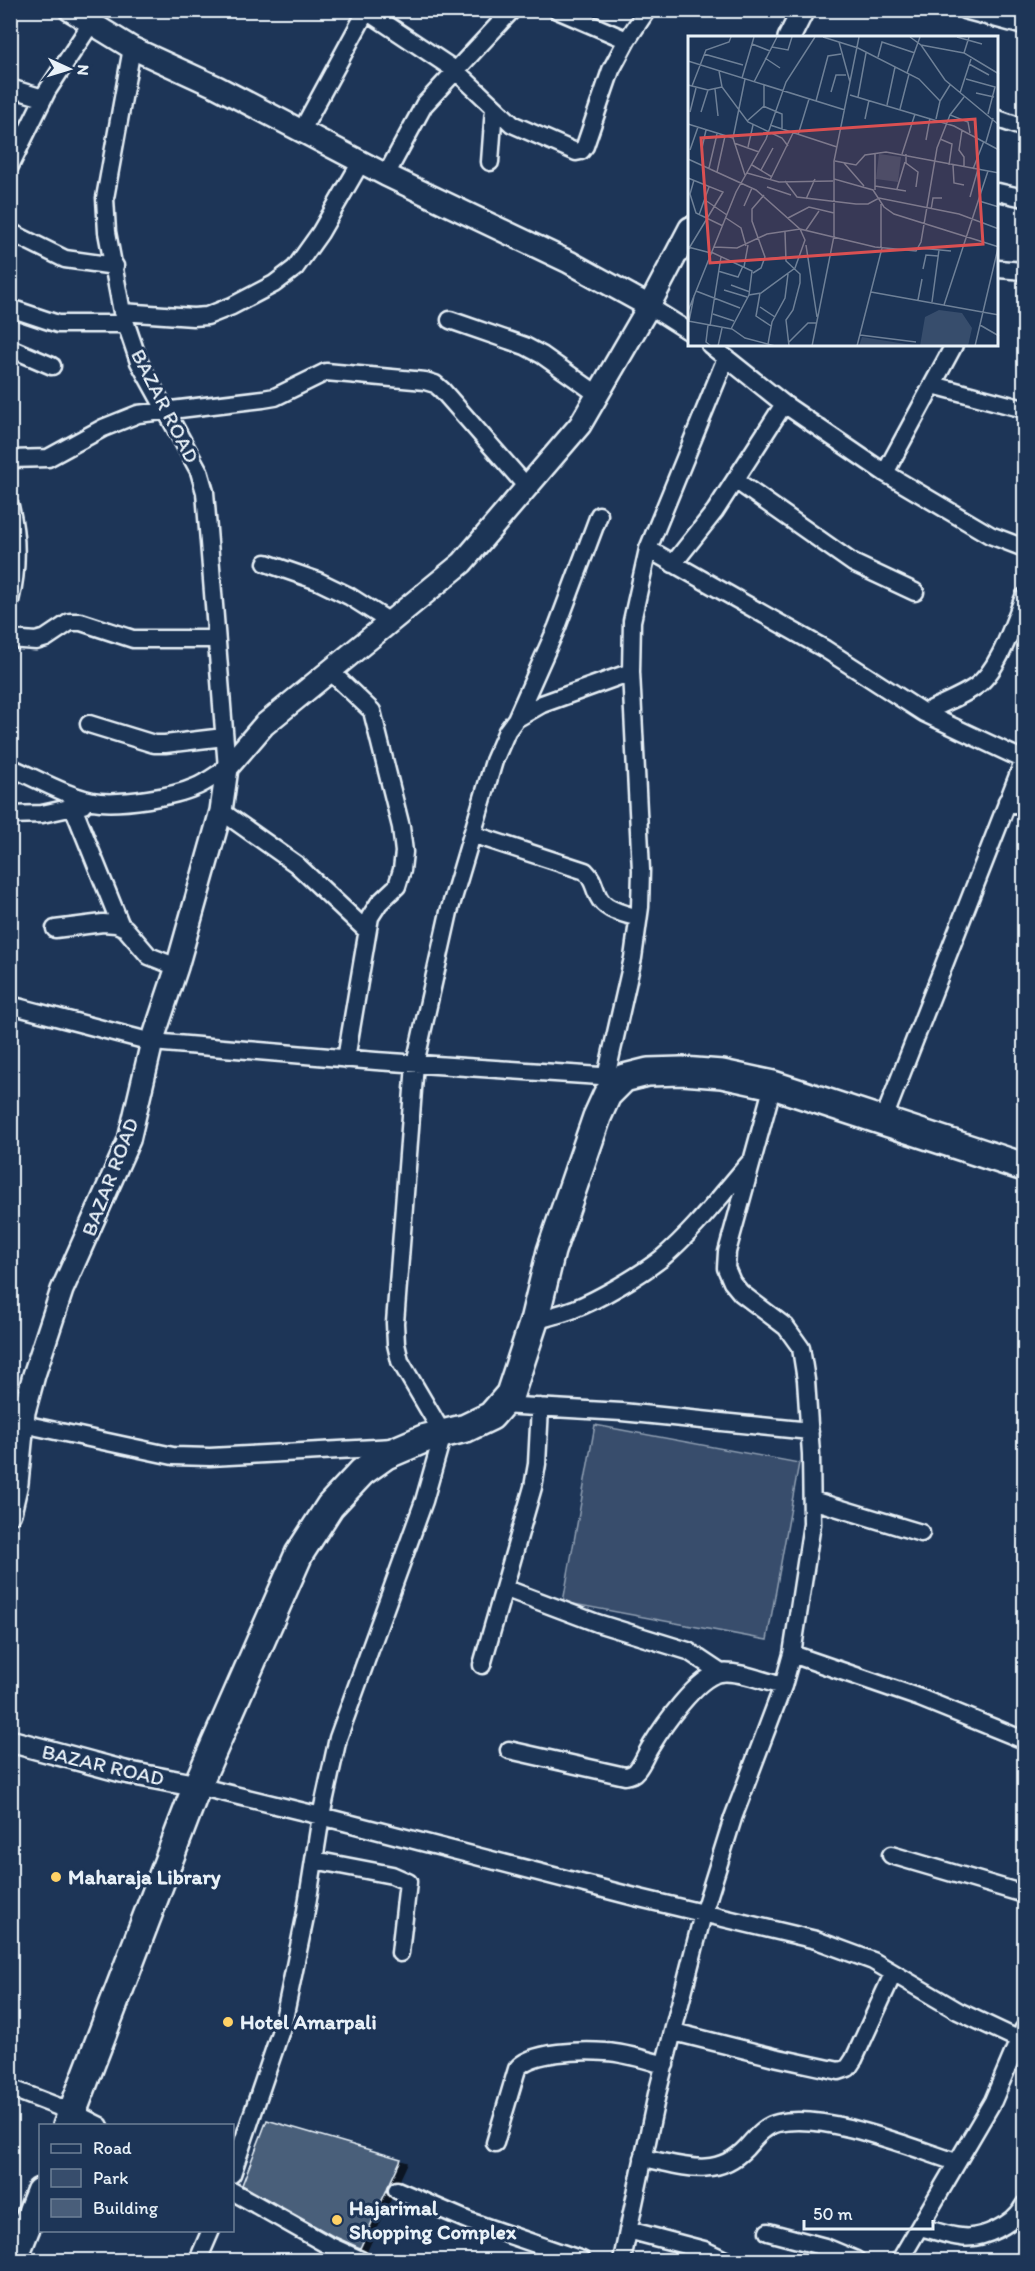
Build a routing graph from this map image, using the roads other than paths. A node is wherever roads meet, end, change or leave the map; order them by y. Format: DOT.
graph roads {
  1 [pos="512,10"];
  2 [pos="558,10"];
  3 [pos="647,10"];
  4 [pos="803,10"];
  5 [pos="964,10"];
  6 [pos="366,11"];
  7 [pos="83,15"];
  8 [pos="1024,26"];
  9 [pos="790,36"];
  10 [pos="627,40"];
  11 [pos="132,48"];
  12 [pos="455,70"];
  13 [pos="10,88"];
  14 [pos="43,98"];
  15 [pos="494,108"];
  16 [pos="999,119"];
  17 [pos="1024,128"];
  18 [pos="302,129"];
  19 [pos="362,162"];
  20 [pos="490,162"];
  21 [pos="10,165"];
  22 [pos="386,175"];
  23 [pos="999,192"];
  24 [pos="1024,198"];
  25 [pos="10,232"];
  26 [pos="688,232"];
  27 [pos="1024,254"];
  28 [pos="115,266"];
  29 [pos="999,269"];
  30 [pos="1022,270"];
  31 [pos="649,306"];
  32 [pos="10,308"];
  33 [pos="124,318"];
  34 [pos="450,320"];
  35 [pos="688,331"];
  36 [pos="711,346"];
  37 [pos="953,346"];
  38 [pos="10,348"];
  39 [pos="726,358"];
  40 [pos="52,366"];
  41 [pos="933,385"];
  42 [pos="597,394"];
  43 [pos="784,404"];
  44 [pos="1024,409"];
  45 [pos="166,412"];
  46 [pos="10,459"];
  47 [pos="885,473"];
  48 [pos="735,480"];
  49 [pos="527,487"];
  50 [pos="10,506"];
  51 [pos="599,515"];
  52 [pos="1024,548"];
  53 [pos="648,549"];
  54 [pos="266,564"];
  55 [pos="673,564"];
  56 [pos="915,592"];
  57 [pos="1024,597"];
  58 [pos="10,601"];
  59 [pos="390,622"];
  60 [pos="10,639"];
  61 [pos="216,639"];
  62 [pos="330,671"];
  63 [pos="631,672"];
  64 [pos="924,713"];
  65 [pos="516,719"];
  66 [pos="89,724"];
  67 [pos="224,737"];
  68 [pos="1024,760"];
  69 [pos="10,767"];
  70 [pos="227,768"];
  71 [pos="1007,801"];
  72 [pos="99,802"];
  73 [pos="73,807"];
  74 [pos="1024,807"];
  75 [pos="221,812"];
  76 [pos="10,815"];
  77 [pos="472,834"];
  78 [pos="638,918"];
  79 [pos="121,926"];
  80 [pos="55,929"];
  81 [pos="366,930"];
  82 [pos="177,967"];
  83 [pos="10,1005"];
  84 [pos="152,1042"];
  85 [pos="345,1059"];
  86 [pos="415,1064"];
  87 [pos="615,1077"];
  88 [pos="773,1085"];
  89 [pos="884,1121"];
  90 [pos="753,1159"];
  91 [pos="1024,1167"];
  92 [pos="534,1321"];
  93 [pos="501,1405"];
  94 [pos="540,1407"];
  95 [pos="19,1430"];
  96 [pos="810,1431"];
  97 [pos="443,1434"];
  98 [pos="406,1446"];
  99 [pos="812,1500"];
  100 [pos="10,1513"];
  101 [pos="921,1533"];
  102 [pos="504,1588"];
  103 [pos="792,1654"];
  104 [pos="482,1665"];
  105 [pos="721,1673"];
  106 [pos="783,1686"];
  107 [pos="1024,1740"];
  108 [pos="10,1741"];
  109 [pos="509,1750"];
  110 [pos="197,1786"];
  111 [pos="321,1816"];
  112 [pos="891,1854"];
  113 [pos="314,1860"];
  114 [pos="1024,1894"];
  115 [pos="703,1914"];
  116 [pos="400,1953"];
  117 [pos="893,1974"];
  118 [pos="674,2032"];
  119 [pos="1023,2036"];
  120 [pos="665,2065"];
  121 [pos="10,2088"];
  122 [pos="69,2119"];
  123 [pos="91,2124"];
  124 [pos="495,2143"];
  125 [pos="643,2158"];
  126 [pos="956,2162"];
  127 [pos="234,2168"];
  128 [pos="396,2190"];
  129 [pos="234,2192"];
  130 [pos="39,2195"];
  131 [pos="1024,2205"];
  132 [pos="920,2227"];
  133 [pos="628,2230"];
  134 [pos="210,2232"];
  135 [pos="768,2232"];
  136 [pos="13,2260"];
  137 [pos="198,2260"];
  138 [pos="359,2260"];
  139 [pos="582,2260"];
  140 [pos="622,2260"];
  141 [pos="725,2260"];
  142 [pos="856,2260"];
  143 [pos="900,2260"];
  1 -- 12 [label="street"];
  2 -- 10 [label="street"];
  3 -- 10 [label="street"];
  4 -- 9 [label="street"];
  5 -- 8 [label="street"];
  6 -- 12 [label="street"];
  6 -- 18 [label="street"];
  7 -- 11 [label="street"];
  7 -- 14 [label="street"];
  10 -- 15 [label="street"];
  11 -- 18 [label="street"];
  11 -- 28 [label="street, BAZAR ROAD"];
  12 -- 15 [label="street"];
  12 -- 22 [label="street"];
  13 -- 14 [label="street"];
  14 -- 21 [label="street"];
  15 -- 20 [label="street"];
  16 -- 17 [label="street"];
  18 -- 19 [label="street"];
  19 -- 22 [label="street"];
  19 -- 33 [label="street"];
  22 -- 31 [label="street"];
  23 -- 24 [label="street"];
  25 -- 28 [label="street"];
  26 -- 31 [label="street"];
  27 -- 30 [label="street"];
  28 -- 33 [label="street, BAZAR ROAD"];
  29 -- 30 [label="street"];
  31 -- 35 [label="street"];
  31 -- 42 [label="street"];
  32 -- 33 [label="street"];
  33 -- 45 [label="street, BAZAR ROAD"];
  34 -- 42 [label="street"];
  36 -- 39 [label="street"];
  37 -- 41 [label="street"];
  38 -- 40 [label="street"];
  39 -- 43 [label="street"];
  39 -- 53 [label="street"];
  41 -- 44 [label="street"];
  41 -- 47 [label="street"];
  42 -- 49 [label="street"];
  43 -- 47 [label="street"];
  43 -- 48 [label="street"];
  45 -- 46 [label="street"];
  45 -- 49 [label="street"];
  45 -- 61 [label="street, BAZAR ROAD"];
  47 -- 52 [label="street"];
  48 -- 55 [label="street"];
  48 -- 56 [label="street"];
  49 -- 59 [label="street"];
  50 -- 58 [label="street"];
  51 -- 65 [label="street"];
  53 -- 55 [label="street"];
  53 -- 63 [label="street"];
  54 -- 59 [label="street"];
  55 -- 64 [label="street"];
  57 -- 64 [label="street"];
  59 -- 62 [label="street"];
  60 -- 61 [label="street"];
  61 -- 67 [label="street, BAZAR ROAD"];
  62 -- 70 [label="street"];
  62 -- 81 [label="street"];
  63 -- 65 [label="street"];
  63 -- 78 [label="street"];
  64 -- 68 [label="street"];
  65 -- 77 [label="street"];
  66 -- 67 [label="street"];
  67 -- 70 [label="street, BAZAR ROAD"];
  68 -- 71 [label="street"];
  69 -- 72 [label="street"];
  70 -- 72 [label="street"];
  70 -- 75 [label="street, BAZAR ROAD"];
  71 -- 74 [label="street"];
  71 -- 89 [label="street"];
  72 -- 73 [label="street"];
  73 -- 76 [label="street"];
  73 -- 79 [label="street"];
  75 -- 81 [label="street"];
  75 -- 82 [label="street, BAZAR ROAD"];
  77 -- 78 [label="street"];
  77 -- 86 [label="street"];
  78 -- 87 [label="street"];
  79 -- 80 [label="street"];
  79 -- 82 [label="street"];
  81 -- 85 [label="street"];
  82 -- 84 [label="street, BAZAR ROAD"];
  83 -- 84 [label="street"];
  84 -- 85 [label="street"];
  84 -- 95 [label="street, BAZAR ROAD"];
  85 -- 86 [label="street"];
  86 -- 87 [label="street"];
  86 -- 97 [label="street"];
  87 -- 88 [label="highway"];
  87 -- 92 [label="highway"];
  88 -- 89 [label="highway"];
  88 -- 90 [label="street"];
  89 -- 91 [label="highway"];
  90 -- 92 [label="street"];
  90 -- 96 [label="street"];
  92 -- 93 [label="highway"];
  93 -- 94 [label="street"];
  93 -- 97 [label="highway"];
  94 -- 96 [label="street"];
  94 -- 102 [label="street"];
  95 -- 98 [label="street"];
  95 -- 100 [label="street, BAZAR ROAD"];
  96 -- 99 [label="street"];
  97 -- 98 [label="highway"];
  97 -- 111 [label="street"];
  98 -- 110 [label="highway"];
  99 -- 101 [label="street"];
  99 -- 103 [label="street"];
  102 -- 104 [label="street"];
  102 -- 105 [label="street"];
  103 -- 106 [label="street"];
  103 -- 107 [label="street"];
  105 -- 106 [label="street"];
  105 -- 109 [label="street"];
  106 -- 115 [label="street"];
  108 -- 110 [label="street, BAZAR ROAD"];
  110 -- 111 [label="street"];
  110 -- 122 [label="highway"];
  111 -- 113 [label="street"];
  111 -- 115 [label="street"];
  112 -- 114 [label="street"];
  113 -- 116 [label="street"];
  113 -- 127 [label="street"];
  115 -- 117 [label="street"];
  115 -- 118 [label="street"];
  117 -- 118 [label="street"];
  117 -- 119 [label="street"];
  118 -- 120 [label="street"];
  119 -- 126 [label="street"];
  120 -- 124 [label="street"];
  120 -- 125 [label="street"];
  121 -- 122 [label="street"];
  122 -- 123 [label="street"];
  125 -- 126 [label="street"];
  125 -- 133 [label="street"];
  126 -- 132 [label="street"];
  128 -- 139 [label="street"];
  129 -- 138 [label="street"];
  130 -- 136 [label="highway"];
  131 -- 132 [label="street"];
  132 -- 143 [label="street"];
  133 -- 140 [label="street"];
  133 -- 141 [label="street"];
  134 -- 137 [label="street"];
  135 -- 142 [label="street"];
}
